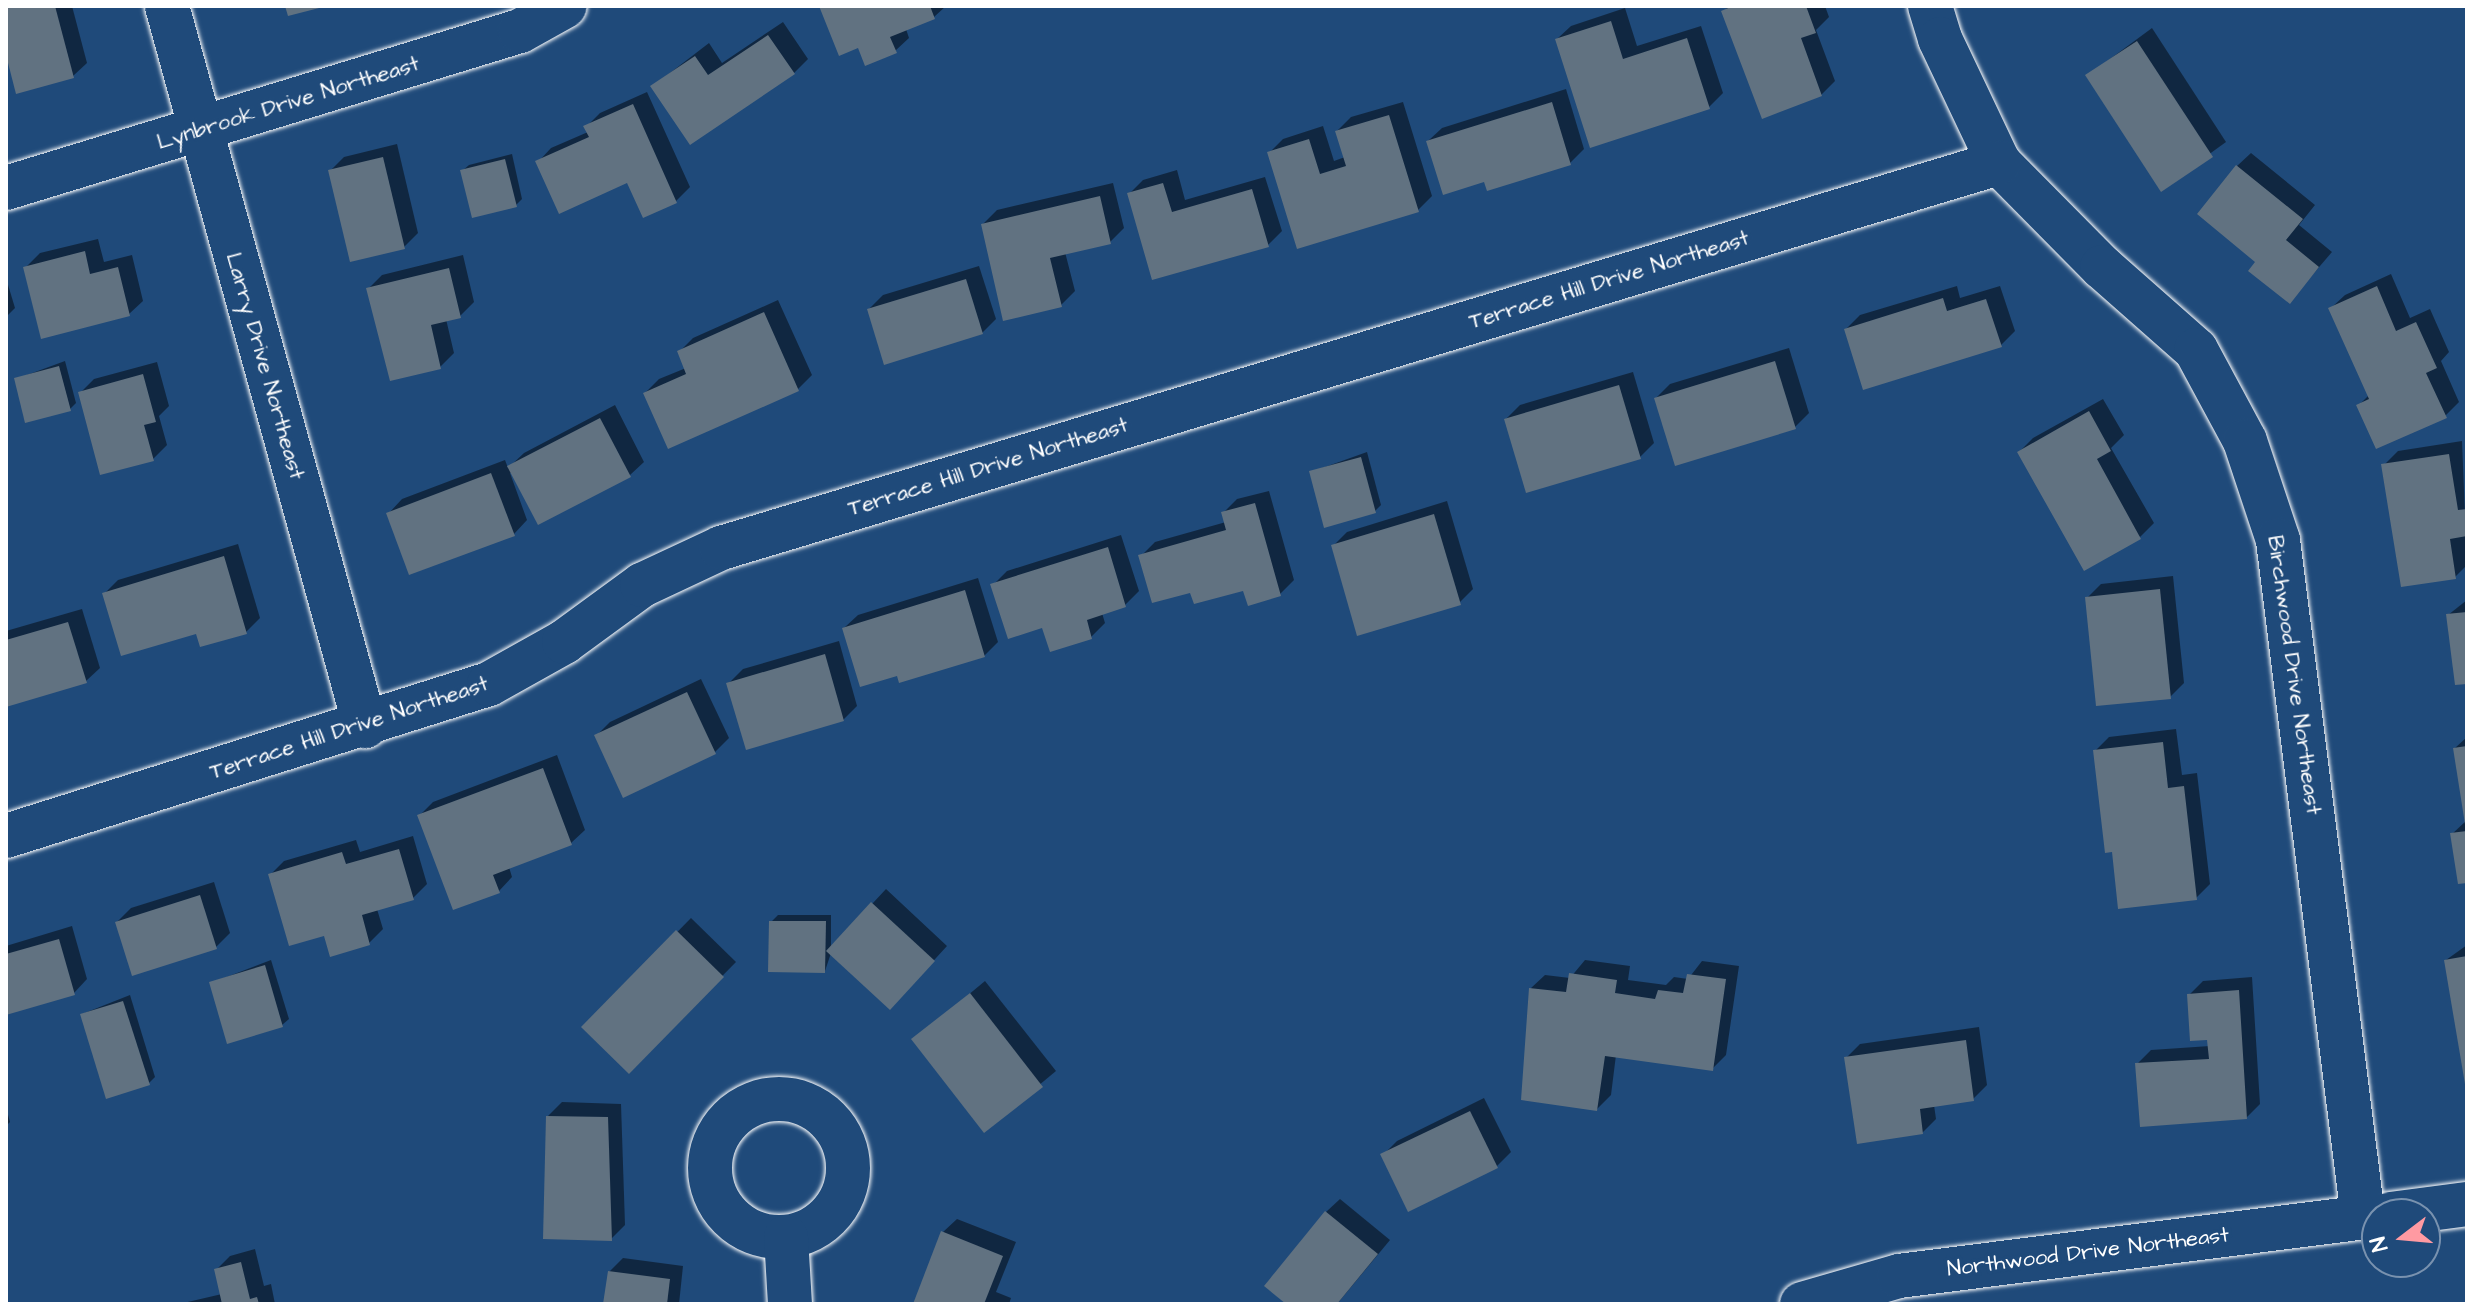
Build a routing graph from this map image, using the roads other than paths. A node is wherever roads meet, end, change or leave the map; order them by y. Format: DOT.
graph roads {
  1 [pos="167,6"];
  2 [pos="565,6"];
  3 [pos="1930,6"];
  4 [pos="200,131"];
  5 [pos="1999,163"];
  6 [pos="6,188"];
  7 [pos="365,726"];
  8 [pos="6,836"];
  9 [pos="2374,1198"];
  10 [pos="2467,1204"];
  11 [pos="2441,1207"];
  12 [pos="2361,1218"];
  13 [pos="786,1237"];
  14 [pos="790,1304"];
  15 [pos="1802,1304"];
  1 -- 4 [label="street, Larry Drive Northeast"];
  2 -- 4 [label="street, Lynbrook Drive Northeast"];
  3 -- 5 [label="street, Birchwood Drive Northeast"];
  4 -- 6 [label="street, Lynbrook Drive Northeast"];
  4 -- 7 [label="street, Larry Drive Northeast"];
  5 -- 7 [label="street, Terrace Hill Drive Northeast"];
  5 -- 9 [label="street, Birchwood Drive Northeast"];
  7 -- 8 [label="street, Terrace Hill Drive Northeast"];
  10 -- 11 [label="street, Northwood Drive Northeast"];
  12 -- 15 [label="street, Northwood Drive Northeast"];
  13 -- 14 [label="street"];
}
